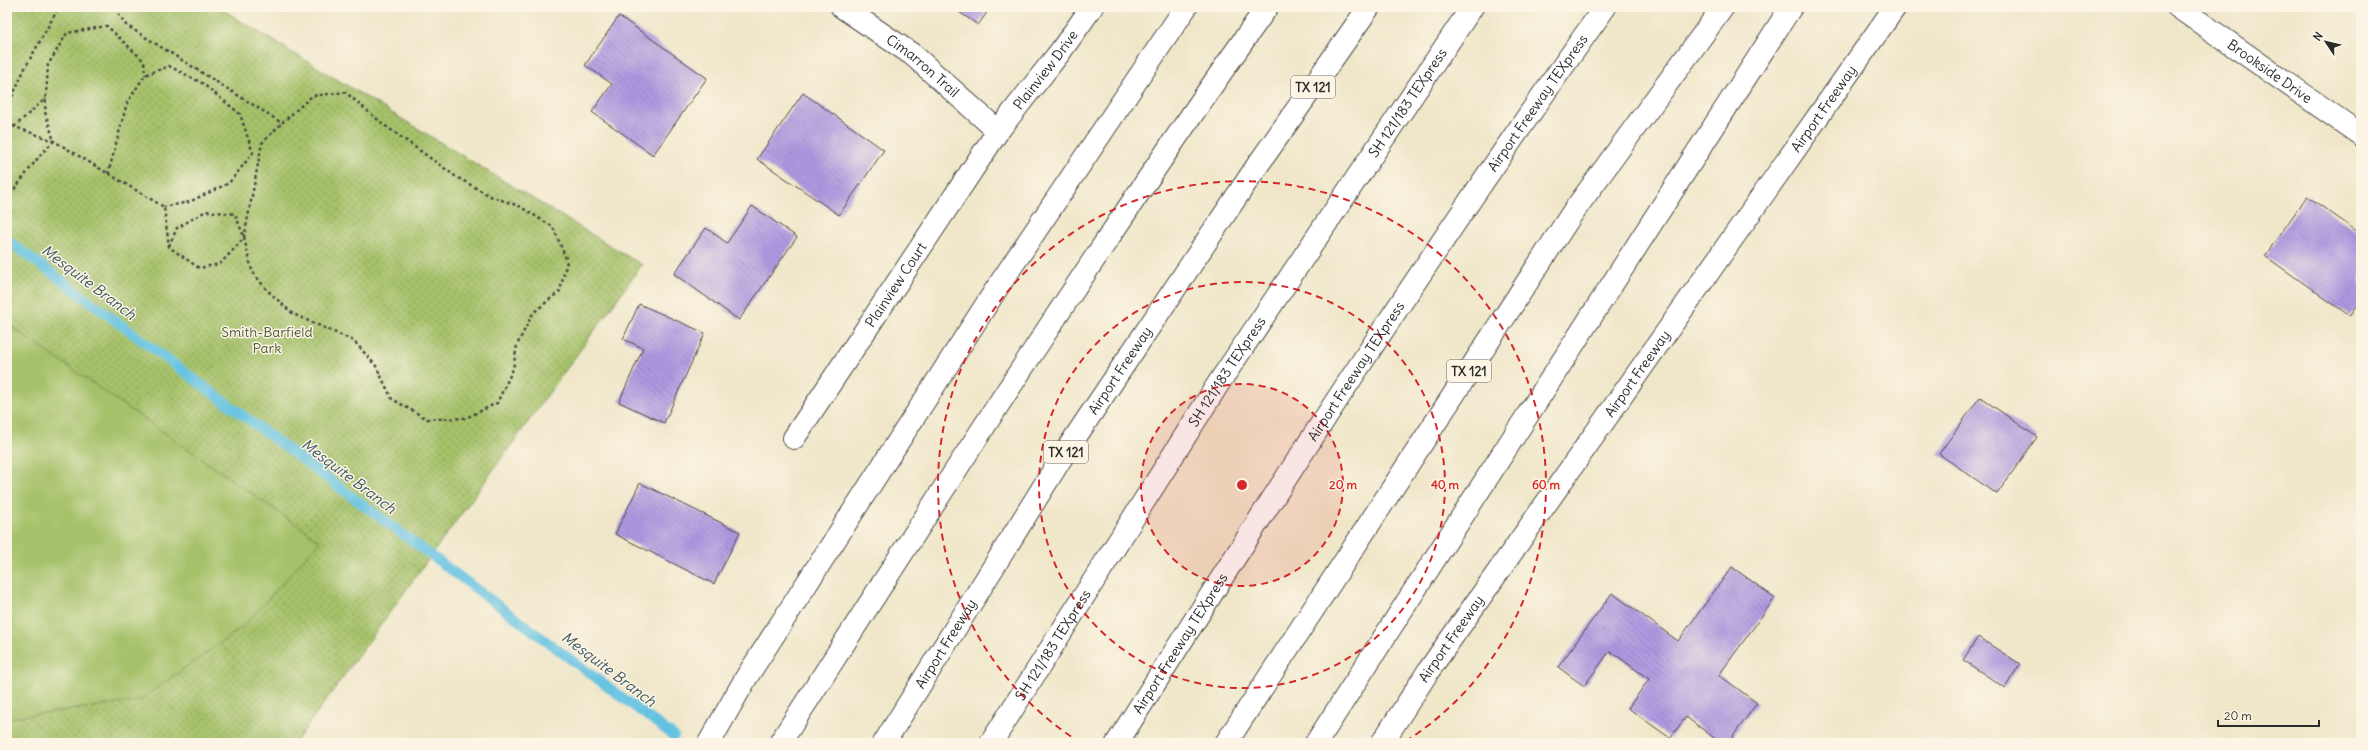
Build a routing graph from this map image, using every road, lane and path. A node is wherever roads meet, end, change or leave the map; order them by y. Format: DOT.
graph roads {
  1 [pos="59,7"];
  2 [pos="114,7"];
  3 [pos="842,7"];
  4 [pos="1092,7"];
  5 [pos="1186,7"];
  6 [pos="1267,7"];
  7 [pos="1369,7"];
  8 [pos="1472,7"];
  9 [pos="1605,7"];
  10 [pos="1723,7"];
  11 [pos="1791,7"];
  12 [pos="1895,7"];
  13 [pos="2178,7"];
  14 [pos="145,75"];
  15 [pos="46,97"];
  16 [pos="7,108"];
  17 [pos="282,123"];
  18 [pos="7,124"];
  19 [pos="14,127"];
  20 [pos="998,131"];
  21 [pos="2361,135"];
  22 [pos="54,142"];
  23 [pos="108,174"];
  24 [pos="7,199"];
  25 [pos="164,206"];
  26 [pos="244,238"];
  27 [pos="169,247"];
  28 [pos="794,438"];
  29 [pos="709,743"];
  30 [pos="780,743"];
  31 [pos="884,743"];
  32 [pos="990,743"];
  33 [pos="1118,743"];
  34 [pos="1226,743"];
  35 [pos="1316,743"];
  36 [pos="1382,743"];
  1 -- 16 [label="path"];
  2 -- 17 [label="path"];
  3 -- 20 [label="main road, Cimarron Trail"];
  4 -- 20 [label="main road, Plainview Drive"];
  5 -- 29 [label="main road"];
  6 -- 30 [label="main road"];
  7 -- 31 [label="main road, Airport Freeway / TX 121"];
  8 -- 32 [label="main road, SH 121/183 TEXpress"];
  9 -- 33 [label="main road, Airport Freeway TEXpress"];
  10 -- 34 [label="main road, TX 121"];
  11 -- 35 [label="main road"];
  12 -- 36 [label="main road, Airport Freeway"];
  13 -- 21 [label="main road, Brookside Drive"];
  14 -- 15 [label="path"];
  14 -- 23 [label="path"];
  14 -- 25 [label="path"];
  15 -- 19 [label="path"];
  15 -- 22 [label="path"];
  17 -- 26 [label="path"];
  17 -- 26 [label="path"];
  18 -- 19 [label="path"];
  19 -- 22 [label="path"];
  20 -- 28 [label="main road, Plainview Court"];
  22 -- 23 [label="path"];
  22 -- 24 [label="path"];
  23 -- 25 [label="path"];
  25 -- 27 [label="path"];
  26 -- 27 [label="path"];
  26 -- 27 [label="path"];
}
